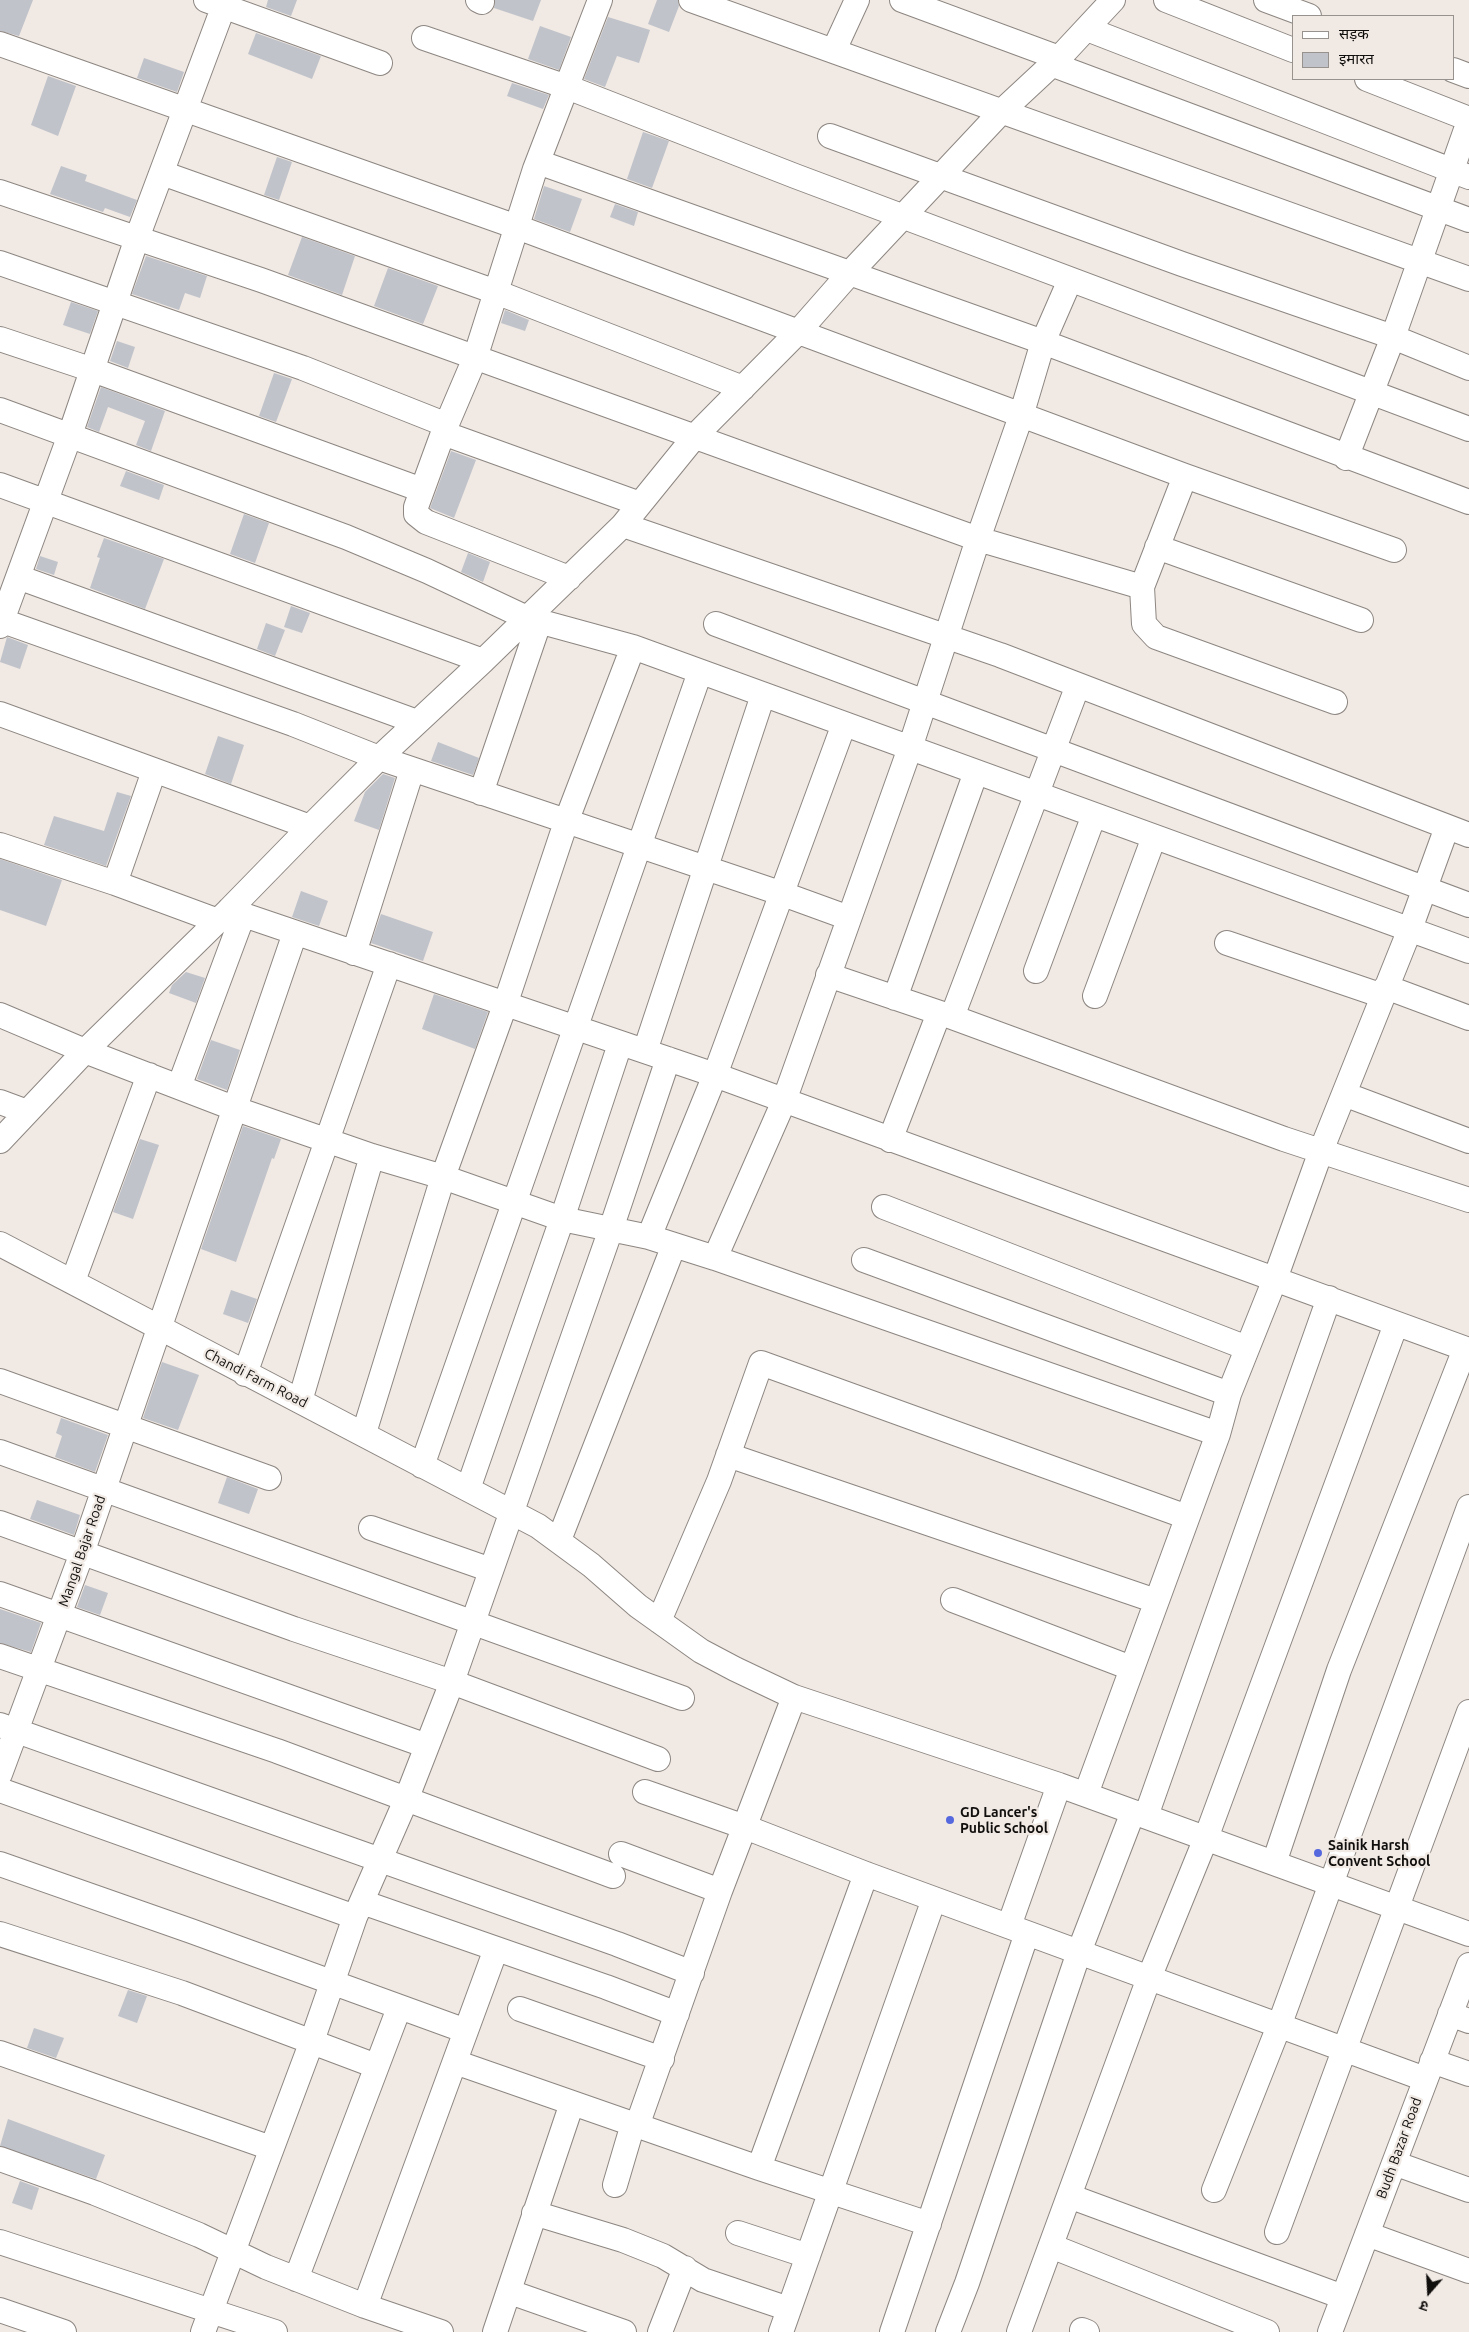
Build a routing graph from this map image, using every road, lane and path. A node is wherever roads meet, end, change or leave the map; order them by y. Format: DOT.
graph roads {
  1 [pos="600,0"];
  2 [pos="691,0"];
  3 [pos="857,0"];
  4 [pos="902,0"];
  5 [pos="1112,0"];
  6 [pos="1166,0"];
  7 [pos="1266,0"];
  8 [pos="218,2"];
  9 [pos="1306,15"];
  10 [pos="1087,29"];
  11 [pos="424,38"];
  12 [pos="0,44"];
  13 [pos="834,50"];
  14 [pos="1292,50"];
  15 [pos="1055,61"];
  16 [pos="380,63"];
  17 [pos="1454,70"];
  18 [pos="1469,76"];
  19 [pos="1369,80"];
  20 [pos="567,87"];
  21 [pos="185,110"];
  22 [pos="1002,111"];
  23 [pos="1469,120"];
  24 [pos="830,136"];
  25 [pos="538,162"];
  26 [pos="162,173"];
  27 [pos="1460,174"];
  28 [pos="942,177"];
  29 [pos="0,192"];
  30 [pos="1438,208"];
  31 [pos="903,216"];
  32 [pos="1469,220"];
  33 [pos="517,227"];
  34 [pos="137,238"];
  35 [pos="1420,260"];
  36 [pos="0,263"];
  37 [pos="849,274"];
  38 [pos="1469,278"];
  39 [pos="1070,280"];
  40 [pos="496,292"];
  41 [pos="114,303"];
  42 [pos="798,332"];
  43 [pos="1393,337"];
  44 [pos="0,339"];
  45 [pos="1043,342"];
  46 [pos="475,358"];
  47 [pos="1469,368"];
  48 [pos="93,370"];
  49 [pos="743,388"];
  50 [pos="1371,393"];
  51 [pos="0,410"];
  52 [pos="1021,416"];
  53 [pos="1469,428"];
  54 [pos="445,429"];
  55 [pos="70,435"];
  56 [pos="696,436"];
  57 [pos="1346,458"];
  58 [pos="1184,476"];
  59 [pos="0,485"];
  60 [pos="422,490"];
  61 [pos="46,501"];
  62 [pos="1469,502"];
  63 [pos="640,504"];
  64 [pos="623,525"];
  65 [pos="978,539"];
  66 [pos="1157,547"];
  67 [pos="1394,550"];
  68 [pos="18,577"];
  69 [pos="569,578"];
  70 [pos="1142,587"];
  71 [pos="534,619"];
  72 [pos="1361,620"];
  73 [pos="1,622"];
  74 [pos="716,624"];
  75 [pos="947,637"];
  76 [pos="633,648"];
  77 [pos="483,661"];
  78 [pos="700,672"];
  79 [pos="1078,685"];
  80 [pos="763,695"];
  81 [pos="1335,702"];
  82 [pos="924,703"];
  83 [pos="0,714"];
  84 [pos="417,722"];
  85 [pos="844,724"];
  86 [pos="910,748"];
  87 [pos="1053,751"];
  88 [pos="379,758"];
  89 [pos="412,770"];
  90 [pos="154,771"];
  91 [pos="976,772"];
  92 [pos="481,793"];
  93 [pos="1037,794"];
  94 [pos="1094,815"];
  95 [pos="566,822"];
  96 [pos="310,826"];
  97 [pos="1458,831"];
  98 [pos="1154,836"];
  99 [pos="0,844"];
  100 [pos="638,846"];
  101 [pos="705,868"];
  102 [pos="115,883"];
  103 [pos="1423,888"];
  104 [pos="784,894"];
  105 [pos="1469,905"];
  106 [pos="230,916"];
  107 [pos="848,918"];
  108 [pos="1410,929"];
  109 [pos="295,933"];
  110 [pos="1227,944"];
  111 [pos="1469,951"];
  112 [pos="354,953"];
  113 [pos="388,964"];
  114 [pos="1036,971"];
  115 [pos="828,975"];
  116 [pos="1385,992"];
  117 [pos="1095,996"];
  118 [pos="895,998"];
  119 [pos="505,1005"];
  120 [pos="0,1015"];
  121 [pos="946,1015"];
  122 [pos="1469,1018"];
  123 [pos="574,1028"];
  124 [pos="620,1044"];
  125 [pos="85,1051"];
  126 [pos="645,1051"];
  127 [pos="668,1059"];
  128 [pos="149,1075"];
  129 [pos="715,1076"];
  130 [pos="179,1087"];
  131 [pos="1344,1094"];
  132 [pos="784,1100"];
  133 [pos="0,1102"];
  134 [pos="236,1109"];
  135 [pos="26,1112"];
  136 [pos="890,1140"];
  137 [pos="1469,1140"];
  138 [pos="0,1141"];
  139 [pos="326,1141"];
  140 [pos="1321,1151"];
  141 [pos="372,1156"];
  142 [pos="443,1177"];
  143 [pos="1469,1200"];
  144 [pos="513,1202"];
  145 [pos="884,1207"];
  146 [pos="562,1219"];
  147 [pos="611,1229"];
  148 [pos="649,1237"];
  149 [pos="0,1244"];
  150 [pos="674,1245"];
  151 [pos="715,1258"];
  152 [pos="864,1260"];
  153 [pos="1275,1279"];
  154 [pos="73,1281"];
  155 [pos="1329,1298"];
  156 [pos="1396,1324"];
  157 [pos="159,1326"];
  158 [pos="1247,1348"];
  159 [pos="1467,1349"];
  160 [pos="245,1374"];
  161 [pos="0,1381"];
  162 [pos="1230,1394"];
  163 [pos="300,1401"];
  164 [pos="126,1427"];
  165 [pos="364,1433"];
  166 [pos="1218,1434"];
  167 [pos="0,1452"];
  168 [pos="728,1455"];
  169 [pos="422,1466"];
  170 [pos="269,1478"];
  171 [pos="103,1489"];
  172 [pos="468,1490"];
  173 [pos="1469,1507"];
  174 [pos="512,1512"];
  175 [pos="1187,1517"];
  176 [pos="0,1523"];
  177 [pos="372,1528"];
  178 [pos="560,1540"];
  179 [pos="82,1552"];
  180 [pos="491,1570"];
  181 [pos="0,1594"];
  182 [pos="953,1600"];
  183 [pos="1156,1601"];
  184 [pos="60,1615"];
  185 [pos="659,1621"];
  186 [pos="472,1623"];
  187 [pos="0,1656"];
  188 [pos="38,1668"];
  189 [pos="1131,1668"];
  190 [pos="452,1682"];
  191 [pos="794,1697"];
  192 [pos="682,1698"];
  193 [pos="1469,1712"];
  194 [pos="8,1728"];
  195 [pos="427,1746"];
  196 [pos="658,1759"];
  197 [pos="0,1774"];
  198 [pos="1059,1785"];
  199 [pos="0,1790"];
  200 [pos="645,1792"];
  201 [pos="1086,1794"];
  202 [pos="406,1800"];
  203 [pos="1140,1814"];
  204 [pos="745,1827"];
  205 [pos="1206,1838"];
  206 [pos="622,1854"];
  207 [pos="380,1861"];
  208 [pos="1274,1863"];
  209 [pos="0,1864"];
  210 [pos="866,1874"];
  211 [pos="613,1876"];
  212 [pos="1331,1884"];
  213 [pos="720,1891"];
  214 [pos="934,1899"];
  215 [pos="1396,1908"];
  216 [pos="358,1910"];
  217 [pos="1018,1930"];
  218 [pos="0,1934"];
  219 [pos="1469,1934"];
  220 [pos="496,1949"];
  221 [pos="1079,1952"];
  222 [pos="1469,1965"];
  223 [pos="692,1973"];
  224 [pos="1149,1978"];
  225 [pos="332,1984"];
  226 [pos="399,2008"];
  227 [pos="520,2009"];
  228 [pos="677,2014"];
  229 [pos="1459,2018"];
  230 [pos="1279,2026"];
  231 [pos="466,2032"];
  232 [pos="312,2041"];
  233 [pos="1343,2050"];
  234 [pos="0,2054"];
  235 [pos="662,2059"];
  236 [pos="454,2062"];
  237 [pos="376,2066"];
  238 [pos="1428,2070"];
  239 [pos="1469,2074"];
  240 [pos="572,2103"];
  241 [pos="635,2125"];
  242 [pos="271,2148"];
  243 [pos="0,2159"];
  244 [pos="1394,2163"];
  245 [pos="759,2168"];
  246 [pos="615,2184"];
  247 [pos="1214,2190"];
  248 [pos="1469,2190"];
  249 [pos="831,2192"];
  250 [pos="1069,2196"];
  251 [pos="534,2213"];
  252 [pos="929,2224"];
  253 [pos="1277,2232"];
  254 [pos="738,2234"];
  255 [pos="1367,2234"];
  256 [pos="0,2242"];
  257 [pos="1051,2246"];
  258 [pos="232,2251"];
  259 [pos="808,2256"];
  260 [pos="685,2268"];
  261 [pos="1469,2271"];
  262 [pos="296,2279"];
  263 [pos="510,2292"];
  264 [pos="1343,2297"];
  265 [pos="366,2306"];
  266 [pos="789,2309"];
  267 [pos="0,2310"];
  268 [pos="207,2321"];
  269 [pos="64,2332"];
  270 [pos="275,2332"];
  271 [pos="441,2332"];
  272 [pos="496,2332"];
  273 [pos="624,2332"];
  274 [pos="660,2332"];
  275 [pos="781,2332"];
  276 [pos="892,2332"];
  277 [pos="948,2332"];
  278 [pos="1019,2332"];
  279 [pos="1267,2332"];
  280 [pos="1330,2332"];
  1 -- 20 [label="street"];
  2 -- 13 [label="street"];
  3 -- 13 [label="street"];
  4 -- 15 [label="street"];
  5 -- 10 [label="street"];
  6 -- 14 [label="street"];
  7 -- 9 [label="street"];
  8 -- 16 [label="street"];
  8 -- 21 [label="street"];
  10 -- 15 [label="street"];
  10 -- 27 [label="street"];
  11 -- 20 [label="street"];
  12 -- 21 [label="street"];
  13 -- 22 [label="street"];
  15 -- 22 [label="street"];
  15 -- 30 [label="street"];
  17 -- 18 [label="street"];
  19 -- 23 [label="street"];
  20 -- 25 [label="street"];
  20 -- 31 [label="street"];
  21 -- 26 [label="street"];
  21 -- 33 [label="street"];
  22 -- 28 [label="street"];
  22 -- 35 [label="street"];
  23 -- 27 [label="street"];
  24 -- 28 [label="street"];
  25 -- 33 [label="street"];
  25 -- 37 [label="street"];
  26 -- 34 [label="street"];
  26 -- 40 [label="street"];
  27 -- 30 [label="street"];
  28 -- 31 [label="street"];
  28 -- 43 [label="street"];
  29 -- 34 [label="street"];
  30 -- 32 [label="street"];
  30 -- 35 [label="street"];
  31 -- 37 [label="street"];
  31 -- 39 [label="street"];
  33 -- 40 [label="street"];
  33 -- 42 [label="street"];
  34 -- 41 [label="street"];
  34 -- 46 [label="street"];
  35 -- 38 [label="street"];
  35 -- 43 [label="street"];
  36 -- 41 [label="street"];
  37 -- 42 [label="street"];
  37 -- 45 [label="street"];
  39 -- 45 [label="street"];
  39 -- 50 [label="street"];
  40 -- 46 [label="street"];
  40 -- 49 [label="street"];
  41 -- 48 [label="street"];
  41 -- 54 [label="street"];
  42 -- 49 [label="street"];
  42 -- 52 [label="street"];
  43 -- 47 [label="street"];
  43 -- 50 [label="street"];
  44 -- 48 [label="street"];
  45 -- 52 [label="street"];
  45 -- 57 [label="street"];
  46 -- 54 [label="street"];
  46 -- 56 [label="street"];
  48 -- 55 [label="street"];
  48 -- 60 [label="street"];
  49 -- 56 [label="street"];
  50 -- 53 [label="street"];
  50 -- 57 [label="street"];
  51 -- 55 [label="street"];
  52 -- 58 [label="street"];
  52 -- 65 [label="street"];
  54 -- 60 [label="street"];
  54 -- 63 [label="street"];
  55 -- 61 [label="street"];
  55 -- 71 [label="street"];
  56 -- 63 [label="street"];
  56 -- 65 [label="street"];
  57 -- 62 [label="street"];
  58 -- 66 [label="street"];
  58 -- 67 [label="street"];
  59 -- 61 [label="street"];
  60 -- 69 [label="street"];
  61 -- 68 [label="street"];
  61 -- 77 [label="street"];
  63 -- 64 [label="street"];
  64 -- 69 [label="street"];
  64 -- 75 [label="street"];
  65 -- 70 [label="street"];
  65 -- 75 [label="street"];
  66 -- 70 [label="street"];
  66 -- 72 [label="street"];
  68 -- 73 [label="street"];
  68 -- 84 [label="street"];
  69 -- 71 [label="street"];
  70 -- 81 [label="street"];
  71 -- 76 [label="street"];
  71 -- 77 [label="street"];
  71 -- 92 [label="street"];
  73 -- 88 [label="street"];
  74 -- 82 [label="street"];
  75 -- 79 [label="street"];
  75 -- 82 [label="street"];
  76 -- 78 [label="street"];
  76 -- 95 [label="street"];
  77 -- 84 [label="street"];
  78 -- 80 [label="street"];
  78 -- 100 [label="street"];
  79 -- 87 [label="street"];
  79 -- 97 [label="street"];
  80 -- 85 [label="street"];
  80 -- 101 [label="street"];
  82 -- 86 [label="street"];
  82 -- 87 [label="street"];
  83 -- 90 [label="street"];
  84 -- 88 [label="street"];
  85 -- 86 [label="street"];
  85 -- 104 [label="street"];
  86 -- 91 [label="street"];
  86 -- 107 [label="street"];
  87 -- 93 [label="street"];
  87 -- 103 [label="street"];
  88 -- 89 [label="street"];
  88 -- 96 [label="street"];
  89 -- 92 [label="street"];
  89 -- 112 [label="street"];
  90 -- 96 [label="street"];
  90 -- 102 [label="street"];
  91 -- 93 [label="street"];
  91 -- 118 [label="street"];
  92 -- 95 [label="street"];
  93 -- 94 [label="street"];
  93 -- 121 [label="street"];
  94 -- 98 [label="street"];
  94 -- 114 [label="street"];
  95 -- 100 [label="street"];
  95 -- 119 [label="street"];
  96 -- 106 [label="street"];
  97 -- 103 [label="street"];
  98 -- 108 [label="street"];
  98 -- 117 [label="street"];
  99 -- 102 [label="street"];
  100 -- 101 [label="street"];
  100 -- 123 [label="street"];
  101 -- 104 [label="street"];
  101 -- 126 [label="street"];
  102 -- 106 [label="street"];
  103 -- 105 [label="street"];
  103 -- 108 [label="street"];
  104 -- 107 [label="street"];
  104 -- 129 [label="street"];
  106 -- 109 [label="street"];
  106 -- 125 [label="street"];
  106 -- 130 [label="street"];
  107 -- 115 [label="street"];
  108 -- 111 [label="street"];
  108 -- 116 [label="street"];
  109 -- 112 [label="street"];
  109 -- 134 [label="street, Mangal Bajar Road"];
  110 -- 116 [label="street"];
  112 -- 113 [label="street"];
  113 -- 119 [label="street"];
  113 -- 139 [label="street"];
  115 -- 118 [label="street"];
  115 -- 132 [label="street"];
  116 -- 122 [label="street"];
  116 -- 131 [label="street"];
  118 -- 121 [label="street"];
  119 -- 123 [label="street"];
  119 -- 142 [label="street"];
  120 -- 125 [label="street"];
  121 -- 136 [label="street"];
  121 -- 140 [label="street"];
  123 -- 124 [label="street"];
  123 -- 144 [label="street"];
  124 -- 126 [label="street"];
  124 -- 146 [label="street"];
  125 -- 128 [label="street"];
  125 -- 135 [label="street"];
  126 -- 127 [label="street"];
  127 -- 129 [label="street"];
  127 -- 147 [label="street"];
  128 -- 130 [label="street"];
  128 -- 154 [label="street"];
  129 -- 132 [label="street"];
  129 -- 148 [label="street"];
  130 -- 134 [label="street"];
  131 -- 137 [label="street"];
  131 -- 140 [label="street"];
  132 -- 136 [label="street"];
  132 -- 151 [label="street"];
  133 -- 135 [label="street"];
  134 -- 139 [label="street"];
  134 -- 157 [label="street, Mangal Bajar Road"];
  135 -- 138 [label="street"];
  136 -- 153 [label="street"];
  139 -- 141 [label="street"];
  139 -- 160 [label="street"];
  140 -- 143 [label="street"];
  140 -- 153 [label="street"];
  141 -- 142 [label="street"];
  141 -- 163 [label="street"];
  142 -- 144 [label="street"];
  142 -- 165 [label="street"];
  144 -- 146 [label="street"];
  144 -- 169 [label="street"];
  145 -- 158 [label="street"];
  146 -- 147 [label="street"];
  146 -- 172 [label="street"];
  147 -- 148 [label="street"];
  147 -- 174 [label="street"];
  148 -- 150 [label="street"];
  149 -- 154 [label="street, Chandi Farm Road"];
  150 -- 151 [label="street"];
  150 -- 178 [label="street"];
  151 -- 166 [label="street"];
  152 -- 162 [label="street"];
  153 -- 155 [label="street"];
  153 -- 158 [label="street"];
  154 -- 157 [label="street, Chandi Farm Road"];
  155 -- 156 [label="street"];
  155 -- 203 [label="street"];
  156 -- 159 [label="street"];
  156 -- 205 [label="street"];
  157 -- 160 [label="street, Chandi Farm Road"];
  157 -- 164 [label="street, Mangal Bajar Road"];
  158 -- 162 [label="street"];
  159 -- 208 [label="street"];
  160 -- 163 [label="street, Chandi Farm Road"];
  161 -- 164 [label="street"];
  162 -- 166 [label="street"];
  163 -- 165 [label="street, Chandi Farm Road"];
  164 -- 170 [label="street"];
  164 -- 171 [label="street, Mangal Bajar Road"];
  165 -- 169 [label="street, Chandi Farm Road"];
  166 -- 175 [label="street"];
  167 -- 171 [label="street"];
  168 -- 175 [label="street"];
  168 -- 183 [label="street"];
  168 -- 185 [label="street"];
  169 -- 172 [label="street, Chandi Farm Road"];
  171 -- 179 [label="street, Mangal Bajar Road"];
  171 -- 186 [label="street"];
  172 -- 174 [label="street, Chandi Farm Road"];
  173 -- 212 [label="street"];
  174 -- 178 [label="street, Chandi Farm Road"];
  174 -- 180 [label="street"];
  175 -- 183 [label="street"];
  176 -- 179 [label="street"];
  177 -- 180 [label="street"];
  178 -- 185 [label="street, Chandi Farm Road"];
  179 -- 184 [label="street, Mangal Bajar Road"];
  179 -- 190 [label="street"];
  180 -- 186 [label="street"];
  181 -- 184 [label="street"];
  182 -- 189 [label="street"];
  183 -- 189 [label="street"];
  184 -- 188 [label="street, Mangal Bajar Road"];
  184 -- 195 [label="street"];
  185 -- 191 [label="street, Chandi Farm Road"];
  186 -- 190 [label="street"];
  186 -- 192 [label="street"];
  187 -- 188 [label="street"];
  188 -- 194 [label="street, Mangal Bajar Road"];
  188 -- 202 [label="street"];
  189 -- 201 [label="street"];
  190 -- 195 [label="street"];
  190 -- 196 [label="street"];
  191 -- 198 [label="street, Chandi Farm Road"];
  191 -- 204 [label="street"];
  193 -- 215 [label="street"];
  194 -- 197 [label="street, Mangal Bajar Road"];
  194 -- 207 [label="street"];
  195 -- 202 [label="street"];
  198 -- 201 [label="street, Chandi Farm Road"];
  198 -- 217 [label="street"];
  199 -- 216 [label="street"];
  200 -- 204 [label="street"];
  201 -- 203 [label="street, Chandi Farm Road"];
  202 -- 207 [label="street"];
  202 -- 211 [label="street"];
  203 -- 205 [label="street, Chandi Farm Road"];
  203 -- 221 [label="street"];
  204 -- 210 [label="street"];
  204 -- 213 [label="street"];
  205 -- 208 [label="street, Chandi Farm Road"];
  205 -- 224 [label="street"];
  206 -- 213 [label="street"];
  207 -- 216 [label="street"];
  207 -- 223 [label="street"];
  208 -- 212 [label="street, Chandi Farm Road"];
  209 -- 225 [label="street"];
  210 -- 214 [label="street"];
  210 -- 245 [label="street"];
  212 -- 215 [label="street, Chandi Farm Road"];
  212 -- 230 [label="street"];
  213 -- 223 [label="street"];
  214 -- 217 [label="street"];
  214 -- 249 [label="street"];
  215 -- 219 [label="street, Chandi Farm Road"];
  215 -- 233 [label="street"];
  216 -- 220 [label="street"];
  216 -- 225 [label="street"];
  217 -- 221 [label="street"];
  217 -- 252 [label="street"];
  218 -- 232 [label="street"];
  220 -- 228 [label="street"];
  220 -- 231 [label="street"];
  221 -- 224 [label="street"];
  221 -- 277 [label="street"];
  222 -- 229 [label="street, Budh Bazar Road"];
  223 -- 228 [label="street"];
  224 -- 230 [label="street"];
  224 -- 250 [label="street"];
  225 -- 226 [label="street"];
  225 -- 232 [label="street"];
  226 -- 231 [label="street"];
  226 -- 237 [label="street"];
  227 -- 235 [label="street"];
  228 -- 235 [label="street"];
  229 -- 238 [label="street, Budh Bazar Road"];
  230 -- 233 [label="street"];
  230 -- 247 [label="street"];
  231 -- 236 [label="street"];
  232 -- 237 [label="street"];
  232 -- 242 [label="street"];
  233 -- 238 [label="street"];
  233 -- 253 [label="street"];
  234 -- 242 [label="street"];
  235 -- 241 [label="street"];
  236 -- 240 [label="street"];
  236 -- 265 [label="street"];
  237 -- 262 [label="street"];
  238 -- 239 [label="street"];
  238 -- 244 [label="street, Budh Bazar Road"];
  240 -- 241 [label="street"];
  240 -- 251 [label="street"];
  241 -- 245 [label="street"];
  241 -- 246 [label="street"];
  242 -- 258 [label="street"];
  243 -- 258 [label="street"];
  244 -- 248 [label="street"];
  244 -- 255 [label="street, Budh Bazar Road"];
  245 -- 249 [label="street"];
  249 -- 252 [label="street"];
  249 -- 259 [label="street"];
  250 -- 257 [label="street"];
  250 -- 264 [label="street"];
  251 -- 260 [label="street"];
  251 -- 263 [label="street"];
  252 -- 276 [label="street"];
  254 -- 259 [label="street"];
  255 -- 261 [label="street"];
  255 -- 264 [label="street, Budh Bazar Road"];
  256 -- 268 [label="street"];
  257 -- 278 [label="street"];
  257 -- 279 [label="street"];
  258 -- 262 [label="street"];
  258 -- 268 [label="street"];
  259 -- 266 [label="street"];
  260 -- 266 [label="street"];
  260 -- 274 [label="street"];
  262 -- 265 [label="street"];
  263 -- 272 [label="street"];
  263 -- 273 [label="street"];
  264 -- 280 [label="street, Budh Bazar Road"];
  265 -- 271 [label="street"];
  266 -- 275 [label="street"];
  267 -- 269 [label="street"];
  268 -- 270 [label="street"];
}
